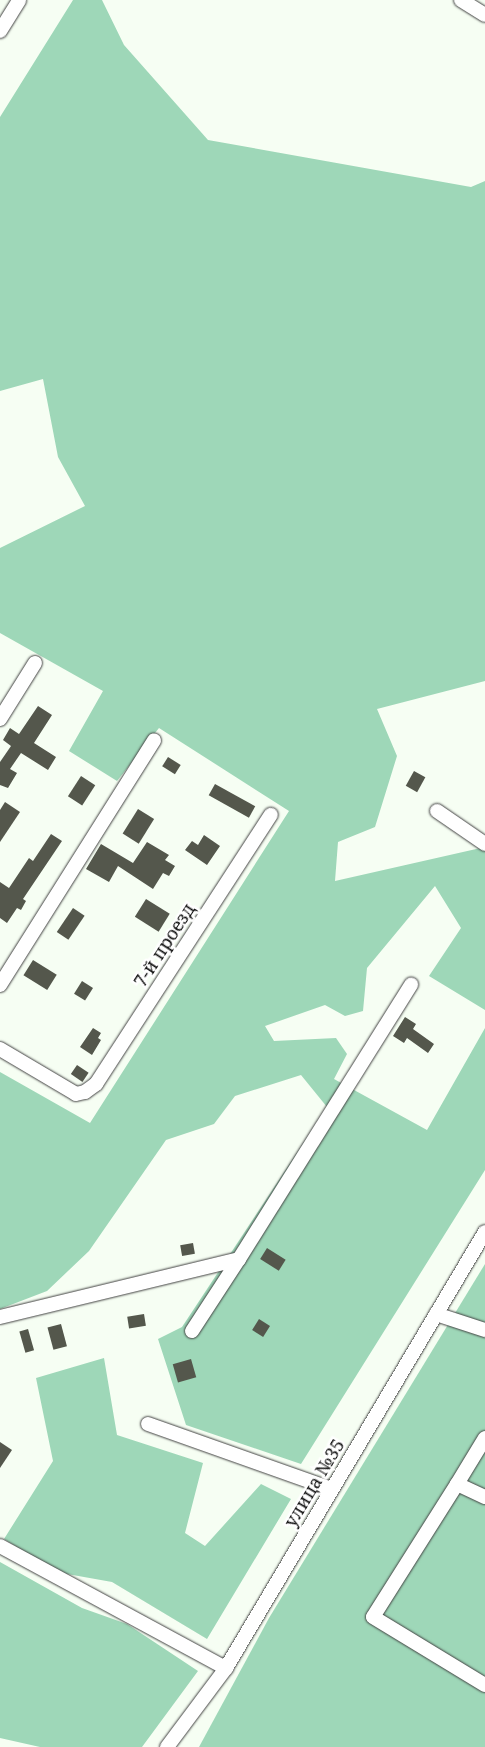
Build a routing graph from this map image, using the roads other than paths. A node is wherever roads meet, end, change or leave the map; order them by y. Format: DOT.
graph roads {
  1 [pos="19,0"];
  2 [pos="461,0"];
  3 [pos="485,15"];
  4 [pos="0,31"];
  5 [pos="34,663"];
  6 [pos="0,719"];
  7 [pos="154,740"];
  8 [pos="437,811"];
  9 [pos="271,815"];
  10 [pos="485,844"];
  11 [pos="0,985"];
  12 [pos="411,985"];
  13 [pos="0,1050"];
  14 [pos="485,1232"];
  15 [pos="239,1259"];
  16 [pos="436,1314"];
  17 [pos="0,1317"];
  18 [pos="485,1330"];
  19 [pos="192,1331"];
  20 [pos="148,1424"];
  21 [pos="485,1438"];
  22 [pos="457,1484"];
  23 [pos="332,1489"];
  24 [pos="485,1497"];
  25 [pos="0,1546"];
  26 [pos="226,1668"];
  27 [pos="485,1685"];
  28 [pos="166,1747"];
  1 -- 4 [label="street"];
  2 -- 3 [label="street"];
  5 -- 6 [label="street"];
  7 -- 11 [label="street"];
  8 -- 10 [label="street"];
  9 -- 13 [label="street, 7-й проезд"];
  12 -- 15 [label="street"];
  14 -- 16 [label="street, улица №35"];
  15 -- 17 [label="street"];
  15 -- 19 [label="street"];
  16 -- 18 [label="street"];
  16 -- 23 [label="street, улица №35"];
  20 -- 23 [label="street"];
  21 -- 22 [label="street"];
  22 -- 24 [label="street"];
  22 -- 27 [label="street"];
  23 -- 26 [label="street, улица №35"];
  25 -- 26 [label="street"];
  26 -- 28 [label="street, улица №35"];
}
